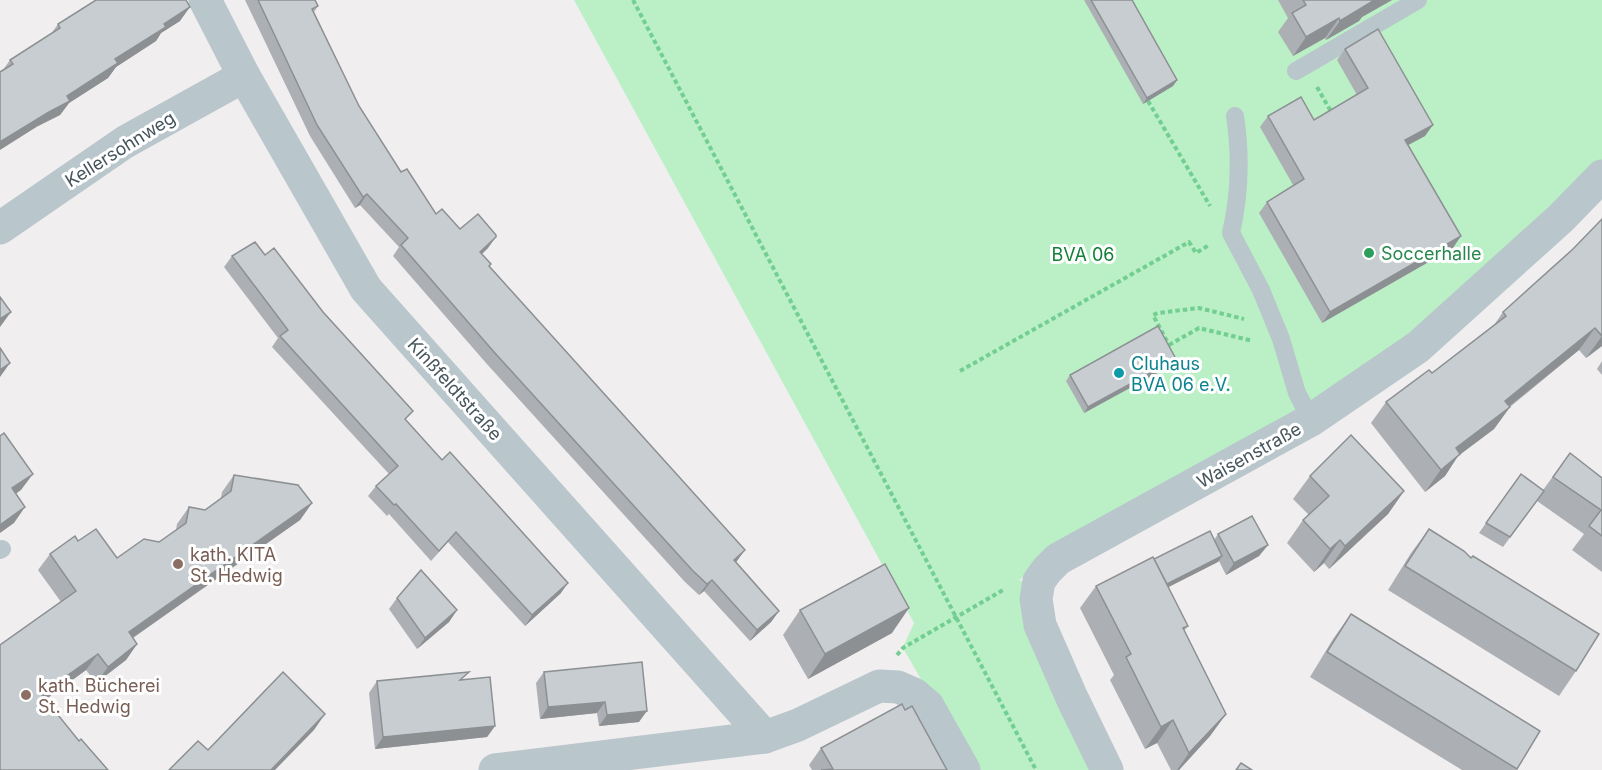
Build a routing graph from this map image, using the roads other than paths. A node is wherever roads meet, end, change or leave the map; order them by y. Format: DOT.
graph roads {
  1 [pos="205,0"];
  2 [pos="1418,0"];
  3 [pos="1296,71"];
  4 [pos="244,76"];
  5 [pos="1235,116"];
  6 [pos="1602,176"];
  7 [pos="0,228"];
  8 [pos="1311,420"];
  9 [pos="765,737"];
  10 [pos="495,770"];
  11 [pos="964,770"];
  12 [pos="1107,770"];
  1 -- 4 [label="street, Kinßfeldtstraße"];
  2 -- 3 [label="lane"];
  4 -- 7 [label="street, Kellersohnweg"];
  4 -- 9 [label="street, Kinßfeldtstraße"];
  5 -- 8 [label="lane"];
  6 -- 8 [label="street, Waisenstraße"];
  8 -- 12 [label="street, Waisenstraße"];
  9 -- 10 [label="street"];
  9 -- 11 [label="street"];
}
